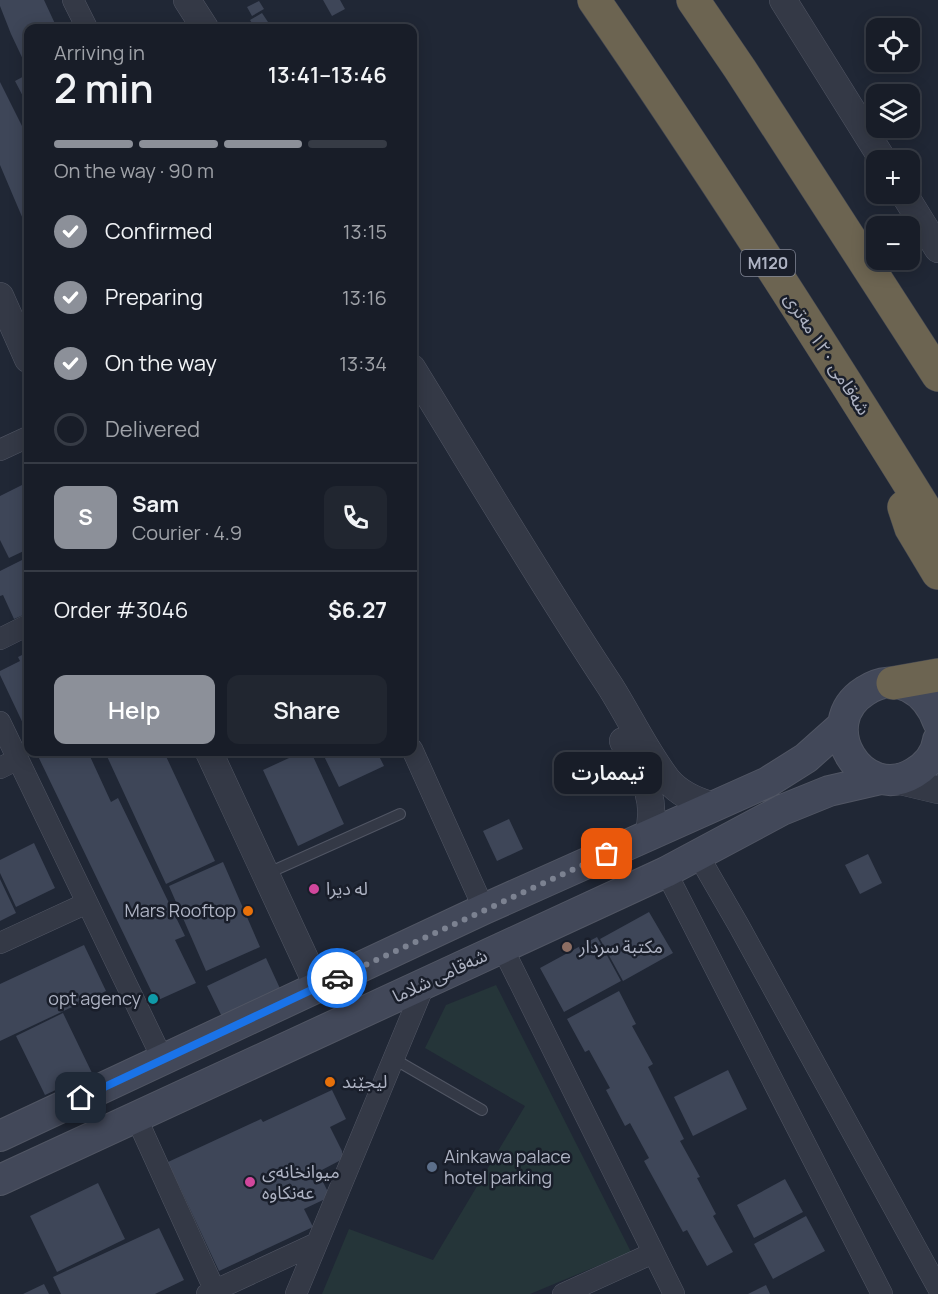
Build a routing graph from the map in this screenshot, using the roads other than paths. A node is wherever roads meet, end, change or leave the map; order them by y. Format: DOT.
graph roads {
  1 [pos="74,0"];
  2 [pos="187,0"];
  3 [pos="594,0"];
  4 [pos="693,0"];
  5 [pos="783,0"];
  6 [pos="85,24"];
  7 [pos="202,24"];
  8 [pos="877,150"];
  9 [pos="910,204"];
  10 [pos="938,249"];
  11 [pos="0,296"];
  12 [pos="24,350"];
  13 [pos="938,375"];
  14 [pos="417,377"];
  15 [pos="879,435"];
  16 [pos="24,438"];
  17 [pos="0,450"];
  18 [pos="938,530"];
  19 [pos="938,573"];
  20 [pos="24,627"];
  21 [pos="0,639"];
  22 [pos="578,639"];
  23 [pos="938,675"];
  24 [pos="893,683"];
  25 [pos="0,722"];
  26 [pos="843,725"];
  27 [pos="938,738"];
  28 [pos="211,756"];
  29 [pos="415,756"];
  30 [pos="9,763"];
  31 [pos="888,779"];
  32 [pos="938,790"];
  33 [pos="714,806"];
  34 [pos="400,814"];
  35 [pos="648,835"];
  36 [pos="698,855"];
  37 [pos="666,872"];
  38 [pos="266,874"];
  39 [pos="87,903"];
  40 [pos="484,909"];
  41 [pos="0,943"];
  42 [pos="502,947"];
  43 [pos="425,983"];
  44 [pos="318,987"];
  45 [pos="394,1059"];
  46 [pos="163,1060"];
  47 [pos="482,1110"];
  48 [pos="136,1117"];
  49 [pos="0,1136"];
  50 [pos="0,1180"];
  51 [pos="317,1243"];
  52 [pos="653,1253"];
  53 [pos="938,1288"];
  54 [pos="211,1292"];
  55 [pos="296,1294"];
  56 [pos="563,1294"];
  57 [pos="674,1294"];
  58 [pos="882,1294"];
  1 -- 6 [label="street"];
  2 -- 7 [label="street"];
  3 -- 15 [label="highway, شەقامی ١٢٠ مەتری / M120"];
  4 -- 13 [label="highway"];
  5 -- 8 [label="street"];
  9 -- 10 [label="street"];
  11 -- 12 [label="street"];
  14 -- 22 [label="street"];
  15 -- 18 [label="highway, شەقامی ١٢٠ مەتری / M120"];
  15 -- 19 [label="highway"];
  16 -- 17 [label="street"];
  20 -- 21 [label="street"];
  22 -- 33 [label="street"];
  22 -- 35 [label="street"];
  23 -- 24 [label="highway"];
  24 -- 26 [label="main road"];
  24 -- 27 [label="main road, شەقامی شلاما"];
  25 -- 30 [label="street"];
  26 -- 31 [label="main road"];
  26 -- 33 [label="main road"];
  27 -- 31 [label="main road, شەقامی شلاما"];
  28 -- 38 [label="street"];
  29 -- 40 [label="street"];
  30 -- 39 [label="street"];
  31 -- 32 [label="street"];
  31 -- 36 [label="main road, شەقامی شلاما"];
  33 -- 35 [label="main road"];
  34 -- 38 [label="lane"];
  35 -- 40 [label="main road"];
  36 -- 37 [label="main road, شەقامی شلاما"];
  36 -- 53 [label="street"];
  37 -- 42 [label="main road, شەقامی شلاما"];
  37 -- 58 [label="street"];
  38 -- 44 [label="street"];
  39 -- 41 [label="street"];
  39 -- 46 [label="street"];
  40 -- 44 [label="main road"];
  42 -- 43 [label="main road, شەقامی شلاما"];
  42 -- 52 [label="street"];
  43 -- 45 [label="street"];
  43 -- 48 [label="main road, شەقامی شلاما"];
  44 -- 46 [label="main road"];
  45 -- 47 [label="lane"];
  45 -- 51 [label="street"];
  46 -- 49 [label="main road"];
  48 -- 50 [label="main road, شەقامی شلاما"];
  48 -- 54 [label="street"];
  51 -- 54 [label="street"];
  51 -- 55 [label="street"];
  52 -- 56 [label="street"];
  52 -- 57 [label="street"];
}
